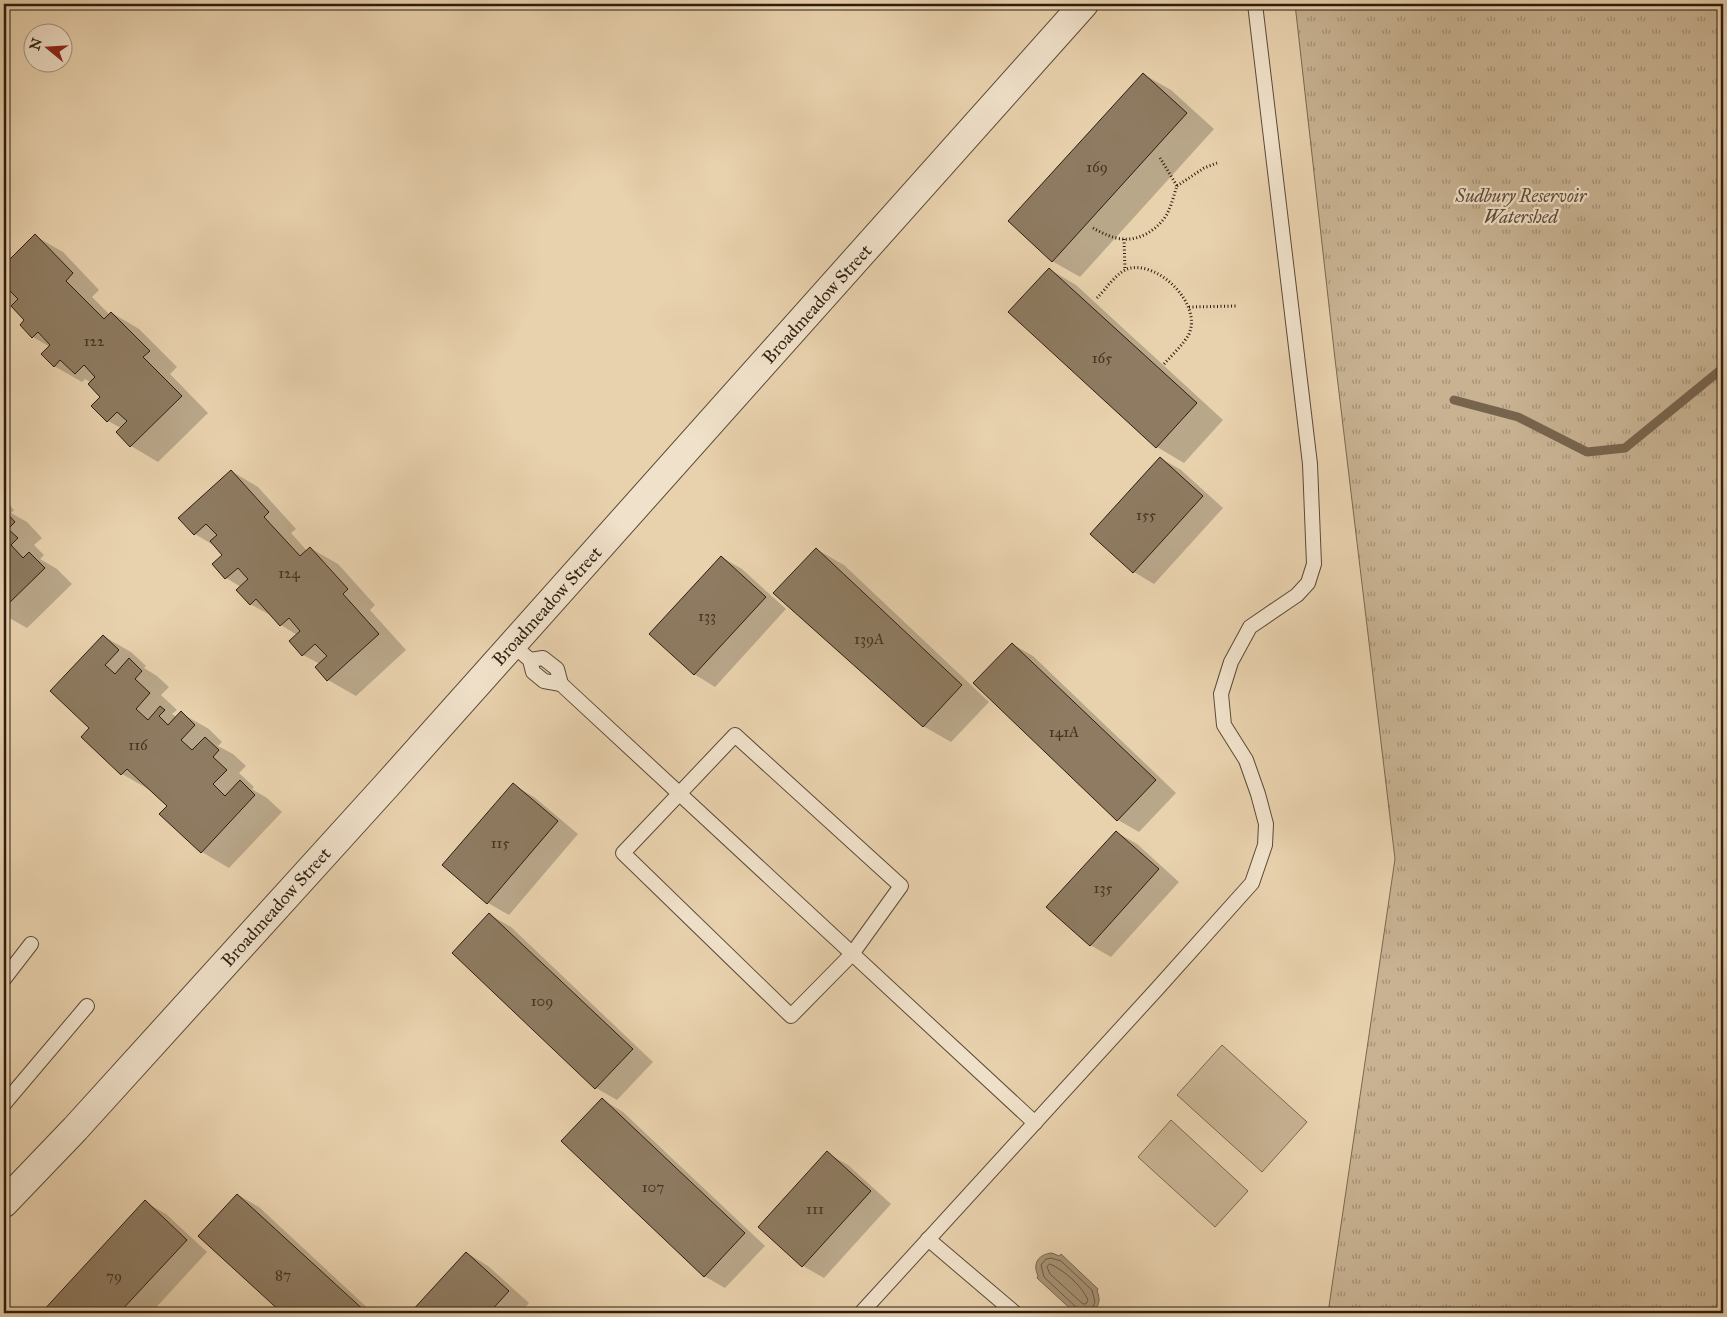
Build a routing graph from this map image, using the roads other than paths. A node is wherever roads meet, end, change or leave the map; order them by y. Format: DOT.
graph roads {
  1 [pos="1084,4"];
  2 [pos="1255,4"];
  3 [pos="522,652"];
  4 [pos="679,794"];
  5 [pos="31,944"];
  6 [pos="852,954"];
  7 [pos="4,979"];
  8 [pos="86,1006"];
  9 [pos="4,1104"];
  10 [pos="1035,1123"];
  11 [pos="4,1203"];
  12 [pos="928,1239"];
  13 [pos="861,1313"];
  14 [pos="1015,1313"];
  1 -- 3 [label="street, Broadmeadow Street"];
  2 -- 10 [label="lane"];
  3 -- 4 [label="lane"];
  3 -- 11 [label="street, Broadmeadow Street"];
  4 -- 6 [label="lane"];
  4 -- 6 [label="lane"];
  4 -- 6 [label="lane"];
  5 -- 7 [label="lane"];
  6 -- 10 [label="lane"];
  8 -- 9 [label="lane"];
  10 -- 12 [label="lane"];
  12 -- 13 [label="lane"];
  12 -- 14 [label="lane"];
}
